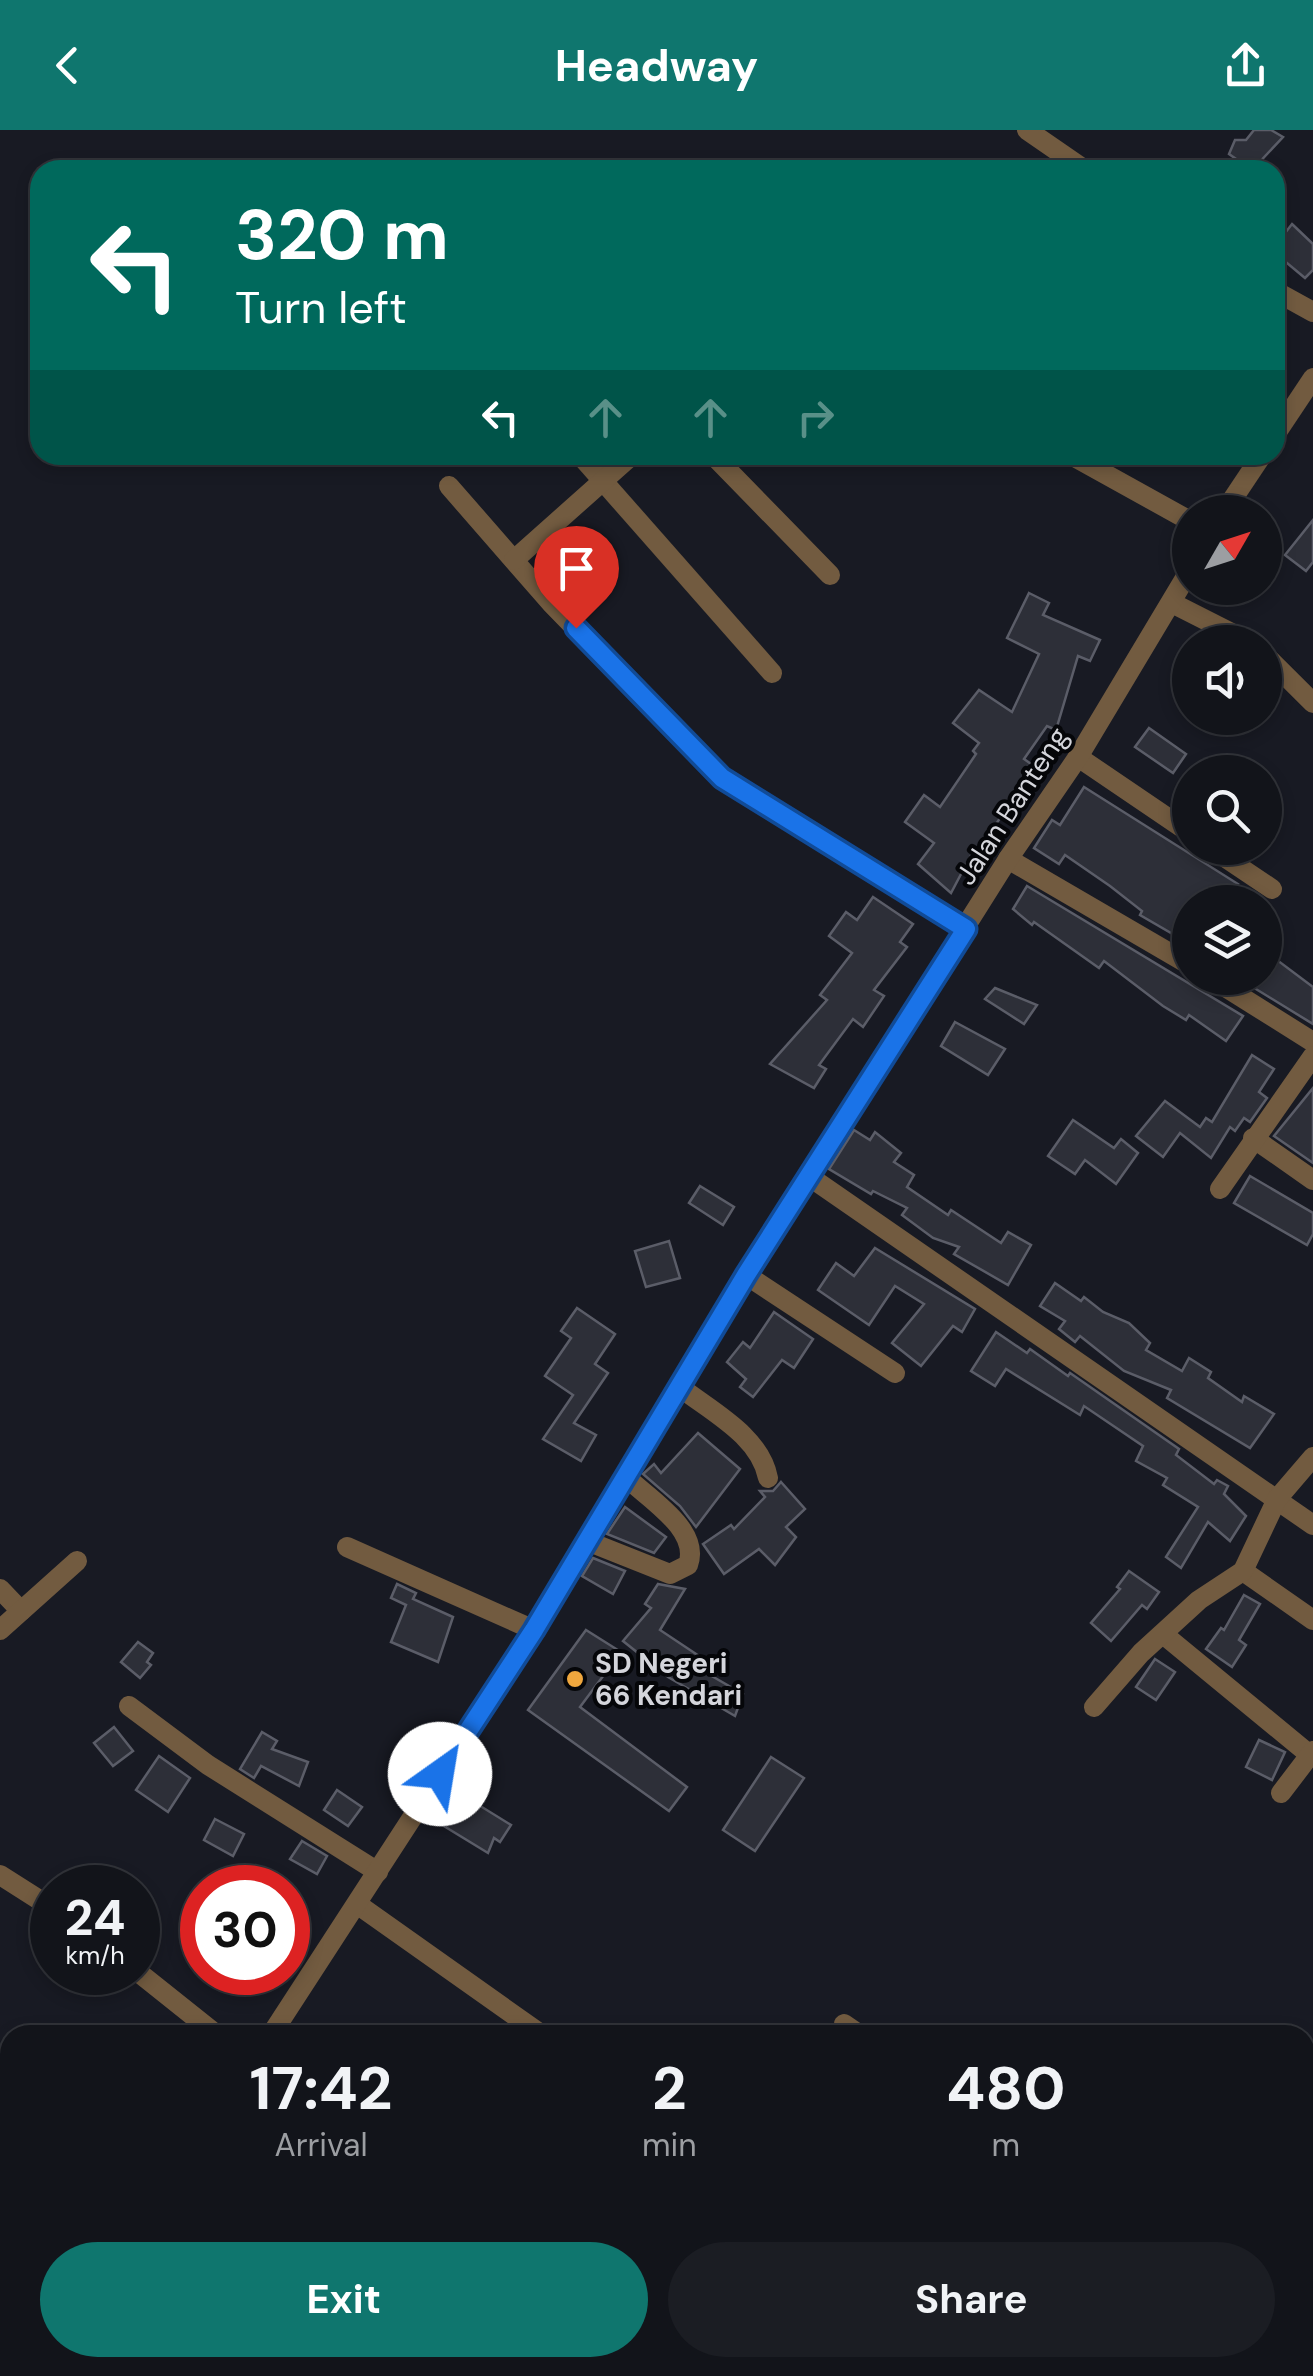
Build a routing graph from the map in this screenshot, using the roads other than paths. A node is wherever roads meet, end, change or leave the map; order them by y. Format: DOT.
graph roads {
  1 [pos="1028,130"];
  2 [pos="1071,160"];
  3 [pos="1285,297"];
  4 [pos="1313,312"];
  5 [pos="1313,378"];
  6 [pos="1285,420"];
  7 [pos="589,465"];
  8 [pos="621,465"];
  9 [pos="723,465"];
  10 [pos="1089,465"];
  11 [pos="1255,465"];
  12 [pos="603,481"];
  13 [pos="450,486"];
  14 [pos="1235,495"];
  15 [pos="1172,511"];
  16 [pos="514,560"];
  17 [pos="830,574"];
  18 [pos="1172,603"];
  19 [pos="1176,605"];
  20 [pos="1215,625"];
  21 [pos="1282,673"];
  22 [pos="772,674"];
  23 [pos="1313,703"];
  24 [pos="1078,757"];
  25 [pos="1172,821"];
  26 [pos="1008,859"];
  27 [pos="1236,865"];
  28 [pos="1266,885"];
  29 [pos="966,929"];
  30 [pos="1172,955"];
  31 [pos="1238,995"];
  32 [pos="1313,1042"];
  33 [pos="1313,1056"];
  34 [pos="1252,1138"];
  35 [pos="810,1177"];
  36 [pos="1313,1180"];
  37 [pos="1220,1189"];
  38 [pos="746,1275"];
  39 [pos="895,1373"];
  40 [pos="680,1387"];
  41 [pos="1313,1457"];
  42 [pos="626,1477"];
  43 [pos="768,1478"];
  44 [pos="1277,1499"];
  45 [pos="1313,1526"];
  46 [pos="587,1540"];
  47 [pos="347,1547"];
  48 [pos="77,1561"];
  49 [pos="1242,1571"];
  50 [pos="0,1589"];
  51 [pos="21,1612"];
  52 [pos="1313,1620"];
  53 [pos="0,1630"];
  54 [pos="534,1630"];
  55 [pos="1163,1634"];
  56 [pos="129,1706"];
  57 [pos="1094,1707"];
  58 [pos="1312,1753"];
  59 [pos="1280,1794"];
  60 [pos="378,1872"];
  61 [pos="0,1875"];
  62 [pos="30,1894"];
  63 [pos="357,1904"];
  64 [pos="160,1990"];
  65 [pos="204,2025"];
  66 [pos="278,2025"];
  67 [pos="528,2025"];
  1 -- 2 [label="street"];
  3 -- 4 [label="street"];
  5 -- 6 [label="street"];
  7 -- 12 [label="street"];
  8 -- 12 [label="street"];
  9 -- 17 [label="street"];
  10 -- 15 [label="street"];
  11 -- 14 [label="street"];
  12 -- 16 [label="street"];
  12 -- 22 [label="street"];
  13 -- 16 [label="street"];
  16 -- 29 [label="street"];
  18 -- 24 [label="street, Jalan Banteng"];
  19 -- 20 [label="street"];
  21 -- 23 [label="street"];
  24 -- 25 [label="street"];
  24 -- 26 [label="street, Jalan Banteng"];
  26 -- 29 [label="street, Jalan Banteng"];
  26 -- 30 [label="street"];
  27 -- 28 [label="street"];
  29 -- 35 [label="street, Jalan Banteng"];
  31 -- 32 [label="street"];
  33 -- 34 [label="street"];
  34 -- 36 [label="street"];
  34 -- 37 [label="street"];
  35 -- 38 [label="street, Jalan Banteng"];
  35 -- 44 [label="street"];
  38 -- 39 [label="street"];
  38 -- 40 [label="street, Jalan Banteng"];
  40 -- 42 [label="street, Jalan Banteng"];
  40 -- 43 [label="street"];
  41 -- 44 [label="street"];
  42 -- 46 [label="street, Jalan Banteng"];
  42 -- 46 [label="street"];
  44 -- 45 [label="street"];
  44 -- 49 [label="street"];
  46 -- 54 [label="street, Jalan Banteng"];
  47 -- 54 [label="street"];
  48 -- 51 [label="street"];
  49 -- 52 [label="street"];
  49 -- 55 [label="street"];
  50 -- 51 [label="street"];
  51 -- 53 [label="street"];
  54 -- 60 [label="street, Jalan Banteng"];
  55 -- 57 [label="street"];
  55 -- 58 [label="street"];
  56 -- 60 [label="street"];
  58 -- 59 [label="street"];
  60 -- 63 [label="street, Jalan Banteng"];
  61 -- 62 [label="street"];
  63 -- 66 [label="street, Jalan Banteng"];
  63 -- 67 [label="street"];
  64 -- 65 [label="street"];
}
